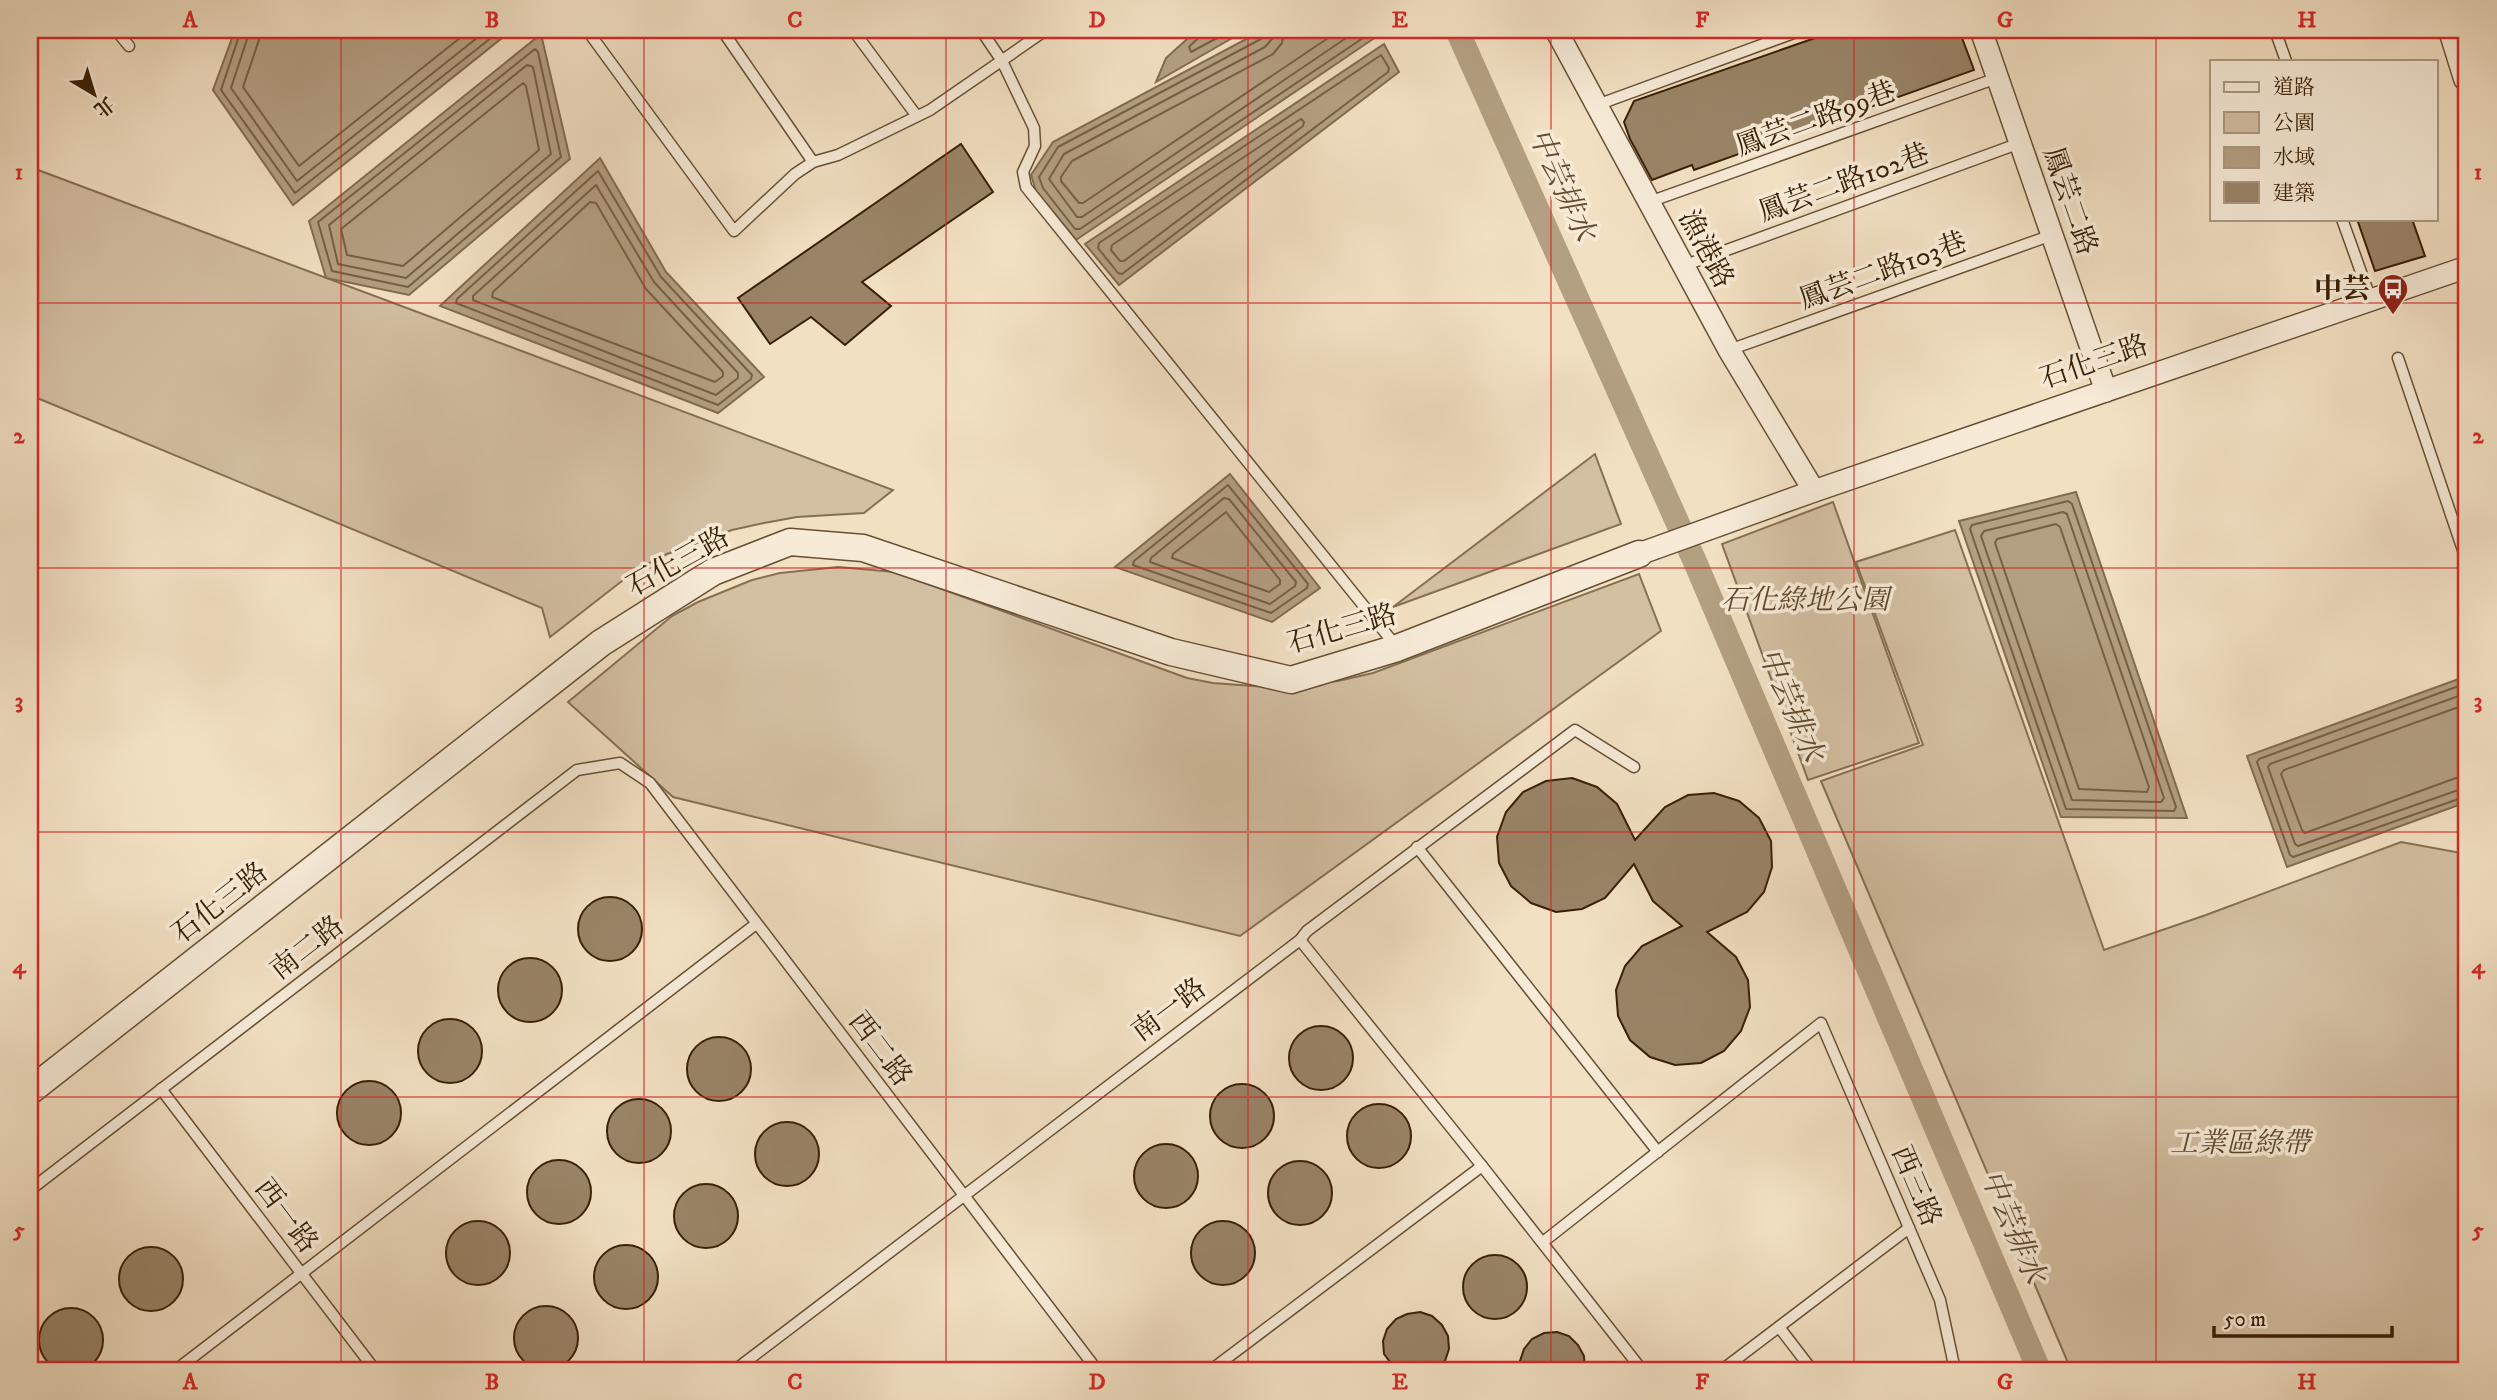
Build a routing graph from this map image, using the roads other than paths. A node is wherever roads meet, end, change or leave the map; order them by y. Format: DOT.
graph roads {
  1 [pos="116,30"];
  2 [pos="587,30"];
  3 [pos="722,30"];
  4 [pos="853,30"];
  5 [pos="981,30"];
  6 [pos="1046,30"];
  7 [pos="1556,30"];
  8 [pos="1802,30"];
  9 [pos="1980,30"];
  10 [pos="2275,30"];
  11 [pos="2452,30"];
  12 [pos="129,46"];
  13 [pos="2286,60"];
  14 [pos="1002,61"];
  15 [pos="1997,78"];
  16 [pos="2467,78"];
  17 [pos="1597,105"];
  18 [pos="916,115"];
  19 [pos="2020,143"];
  20 [pos="813,162"];
  21 [pos="1649,202"];
  22 [pos="2342,220"];
  23 [pos="2052,235"];
  24 [pos="1683,266"];
  25 [pos="2467,267"];
  26 [pos="2371,300"];
  27 [pos="1729,350"];
  28 [pos="2398,358"];
  29 [pos="2106,391"];
  30 [pos="1814,491"];
  31 [pos="1639,554"];
  32 [pos="2467,562"];
  33 [pos="1397,649"];
  34 [pos="620,762"];
  35 [pos="1634,767"];
  36 [pos="1417,847"];
  37 [pos="756,924"];
  38 [pos="1300,940"];
  39 [pos="161,1089"];
  40 [pos="30,1091"];
  41 [pos="1658,1152"];
  42 [pos="1482,1166"];
  43 [pos="30,1190"];
  44 [pos="962,1196"];
  45 [pos="1909,1228"];
  46 [pos="1542,1242"];
  47 [pos="301,1274"];
  48 [pos="1779,1327"];
  49 [pos="176,1370"];
  50 [pos="375,1370"];
  51 [pos="735,1370"];
  52 [pos="1097,1370"];
  53 [pos="1211,1370"];
  54 [pos="1642,1370"];
  55 [pos="1722,1370"];
  56 [pos="1812,1370"];
  57 [pos="1955,1370"];
  1 -- 12 [label="lane"];
  2 -- 20 [label="lane"];
  3 -- 20 [label="lane"];
  4 -- 18 [label="lane"];
  5 -- 14 [label="lane"];
  6 -- 14 [label="lane"];
  7 -- 17 [label="street, 漁港路"];
  8 -- 17 [label="lane"];
  9 -- 15 [label="street, 鳳芸二路"];
  10 -- 13 [label="lane"];
  11 -- 16 [label="street"];
  14 -- 18 [label="lane"];
  14 -- 33 [label="lane"];
  15 -- 19 [label="street, 鳳芸二路"];
  15 -- 21 [label="lane, 鳳芸二路99巷"];
  17 -- 21 [label="street, 漁港路"];
  18 -- 20 [label="lane"];
  19 -- 23 [label="street, 鳳芸二路"];
  19 -- 24 [label="lane, 鳳芸二路102巷"];
  21 -- 24 [label="street, 漁港路"];
  22 -- 26 [label="lane"];
  23 -- 27 [label="lane, 鳳芸二路103巷"];
  23 -- 29 [label="street, 鳳芸二路"];
  24 -- 27 [label="street, 漁港路"];
  25 -- 26 [label="street, 石化三路"];
  26 -- 29 [label="street, 石化三路"];
  27 -- 30 [label="street, 漁港路"];
  28 -- 32 [label="lane"];
  29 -- 30 [label="street, 石化三路"];
  30 -- 31 [label="street, 石化三路"];
  31 -- 33 [label="street, 石化三路"];
  33 -- 40 [label="street, 石化三路"];
  34 -- 37 [label="lane, 西二路"];
  34 -- 39 [label="lane, 南二路"];
  35 -- 36 [label="lane, 南一路"];
  36 -- 38 [label="lane, 南一路"];
  36 -- 41 [label="lane"];
  37 -- 44 [label="lane, 西二路"];
  37 -- 47 [label="lane"];
  38 -- 42 [label="lane"];
  38 -- 44 [label="lane, 南一路"];
  39 -- 43 [label="lane, 南二路"];
  39 -- 47 [label="lane, 西一路"];
  41 -- 45 [label="lane, 西三路"];
  41 -- 46 [label="lane"];
  42 -- 46 [label="lane"];
  42 -- 53 [label="lane"];
  44 -- 51 [label="lane, 南一路"];
  44 -- 52 [label="lane, 西二路"];
  45 -- 48 [label="lane"];
  45 -- 57 [label="lane, 西三路"];
  46 -- 54 [label="lane"];
  47 -- 49 [label="lane"];
  47 -- 50 [label="lane, 西一路"];
  48 -- 55 [label="lane"];
  48 -- 56 [label="lane"];
}
